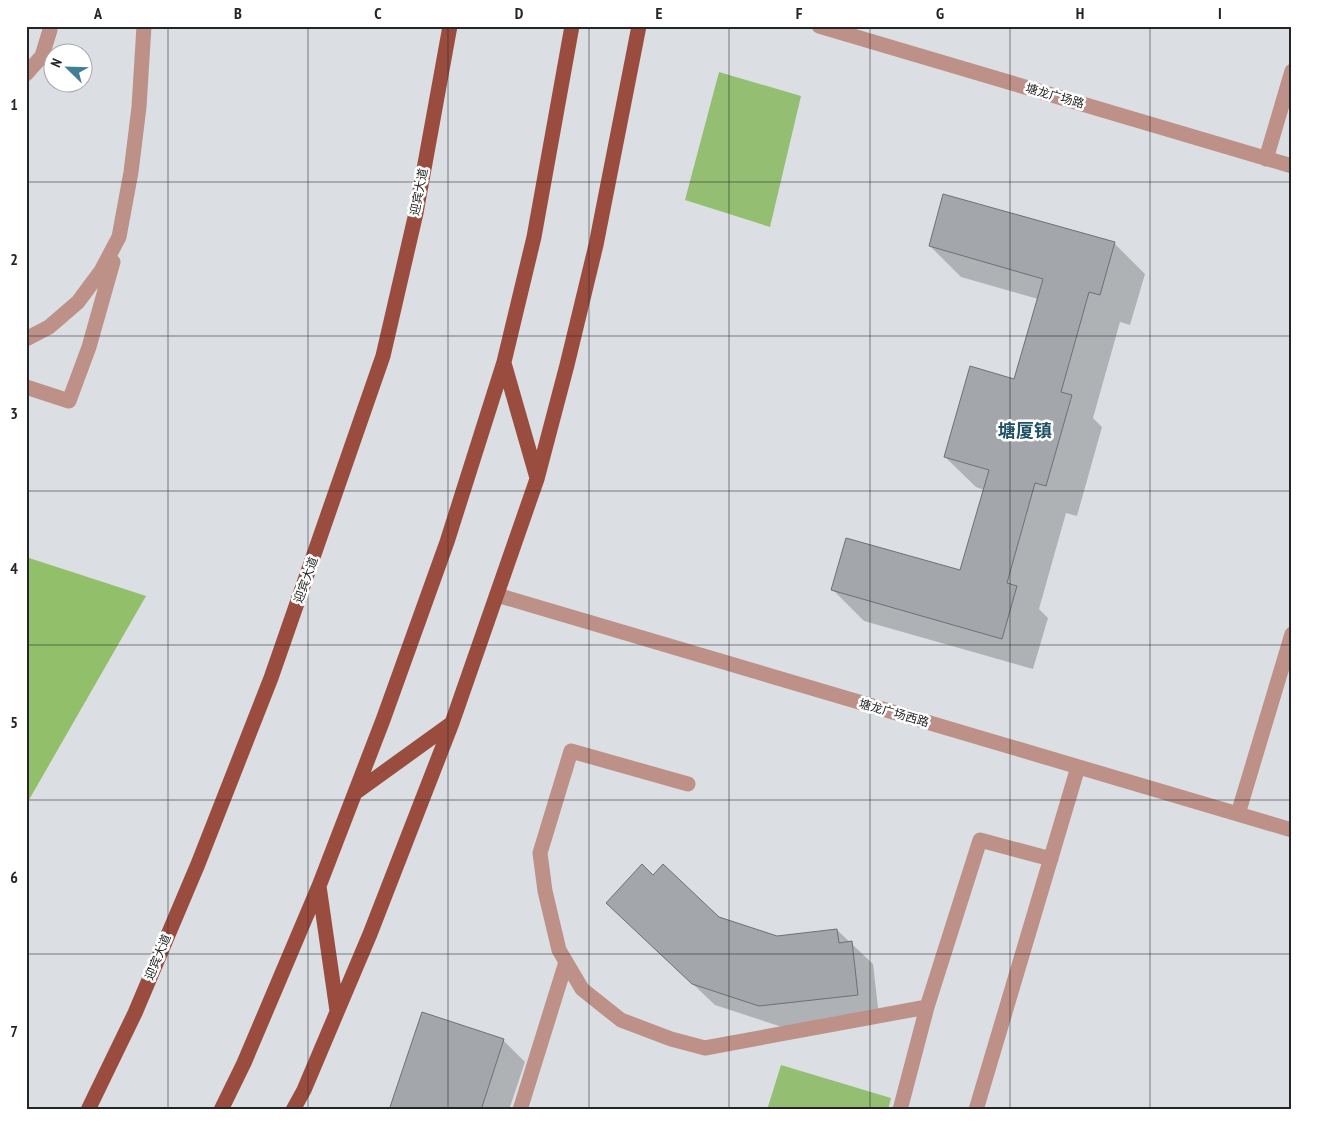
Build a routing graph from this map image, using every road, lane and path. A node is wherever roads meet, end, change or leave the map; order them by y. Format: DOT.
graph roads {
  1 [pos="50,26"];
  2 [pos="144,26"];
  3 [pos="450,26"];
  4 [pos="572,26"];
  5 [pos="639,26"];
  6 [pos="819,26"];
  7 [pos="1292,71"];
  8 [pos="26,74"];
  9 [pos="1266,159"];
  10 [pos="1292,166"];
  11 [pos="119,237"];
  12 [pos="26,339"];
  13 [pos="504,362"];
  14 [pos="26,387"];
  15 [pos="537,479"];
  16 [pos="497,595"];
  17 [pos="1292,634"];
  18 [pos="452,723"];
  19 [pos="1078,767"];
  20 [pos="688,784"];
  21 [pos="355,793"];
  22 [pos="1238,814"];
  23 [pos="1292,830"];
  24 [pos="1051,859"];
  25 [pos="319,886"];
  26 [pos="566,962"];
  27 [pos="927,1007"];
  28 [pos="337,1013"];
  29 [pos="88,1110"];
  30 [pos="221,1110"];
  31 [pos="294,1110"];
  32 [pos="520,1110"];
  33 [pos="900,1110"];
  34 [pos="976,1110"];
  1 -- 8 [label="street"];
  2 -- 11 [label="street"];
  3 -- 29 [label="main road, 迎宾大道"];
  4 -- 13 [label="main road"];
  5 -- 15 [label="main road"];
  6 -- 9 [label="street, 塘龙广场路"];
  7 -- 9 [label="street"];
  9 -- 10 [label="street, 塘龙广场路"];
  11 -- 12 [label="street"];
  11 -- 14 [label="street"];
  13 -- 15 [label="main road"];
  13 -- 21 [label="main road"];
  15 -- 16 [label="main road"];
  16 -- 18 [label="main road"];
  16 -- 19 [label="street, 塘龙广场西路"];
  17 -- 22 [label="street"];
  18 -- 21 [label="main road"];
  18 -- 28 [label="main road"];
  19 -- 22 [label="street, 塘龙广场西路"];
  19 -- 24 [label="street"];
  20 -- 26 [label="street"];
  21 -- 25 [label="main road"];
  22 -- 23 [label="street, 塘龙广场西路"];
  24 -- 27 [label="street"];
  24 -- 34 [label="street"];
  25 -- 28 [label="main road"];
  25 -- 30 [label="main road"];
  26 -- 27 [label="street"];
  26 -- 32 [label="street"];
  27 -- 33 [label="street"];
  28 -- 31 [label="main road"];
}
